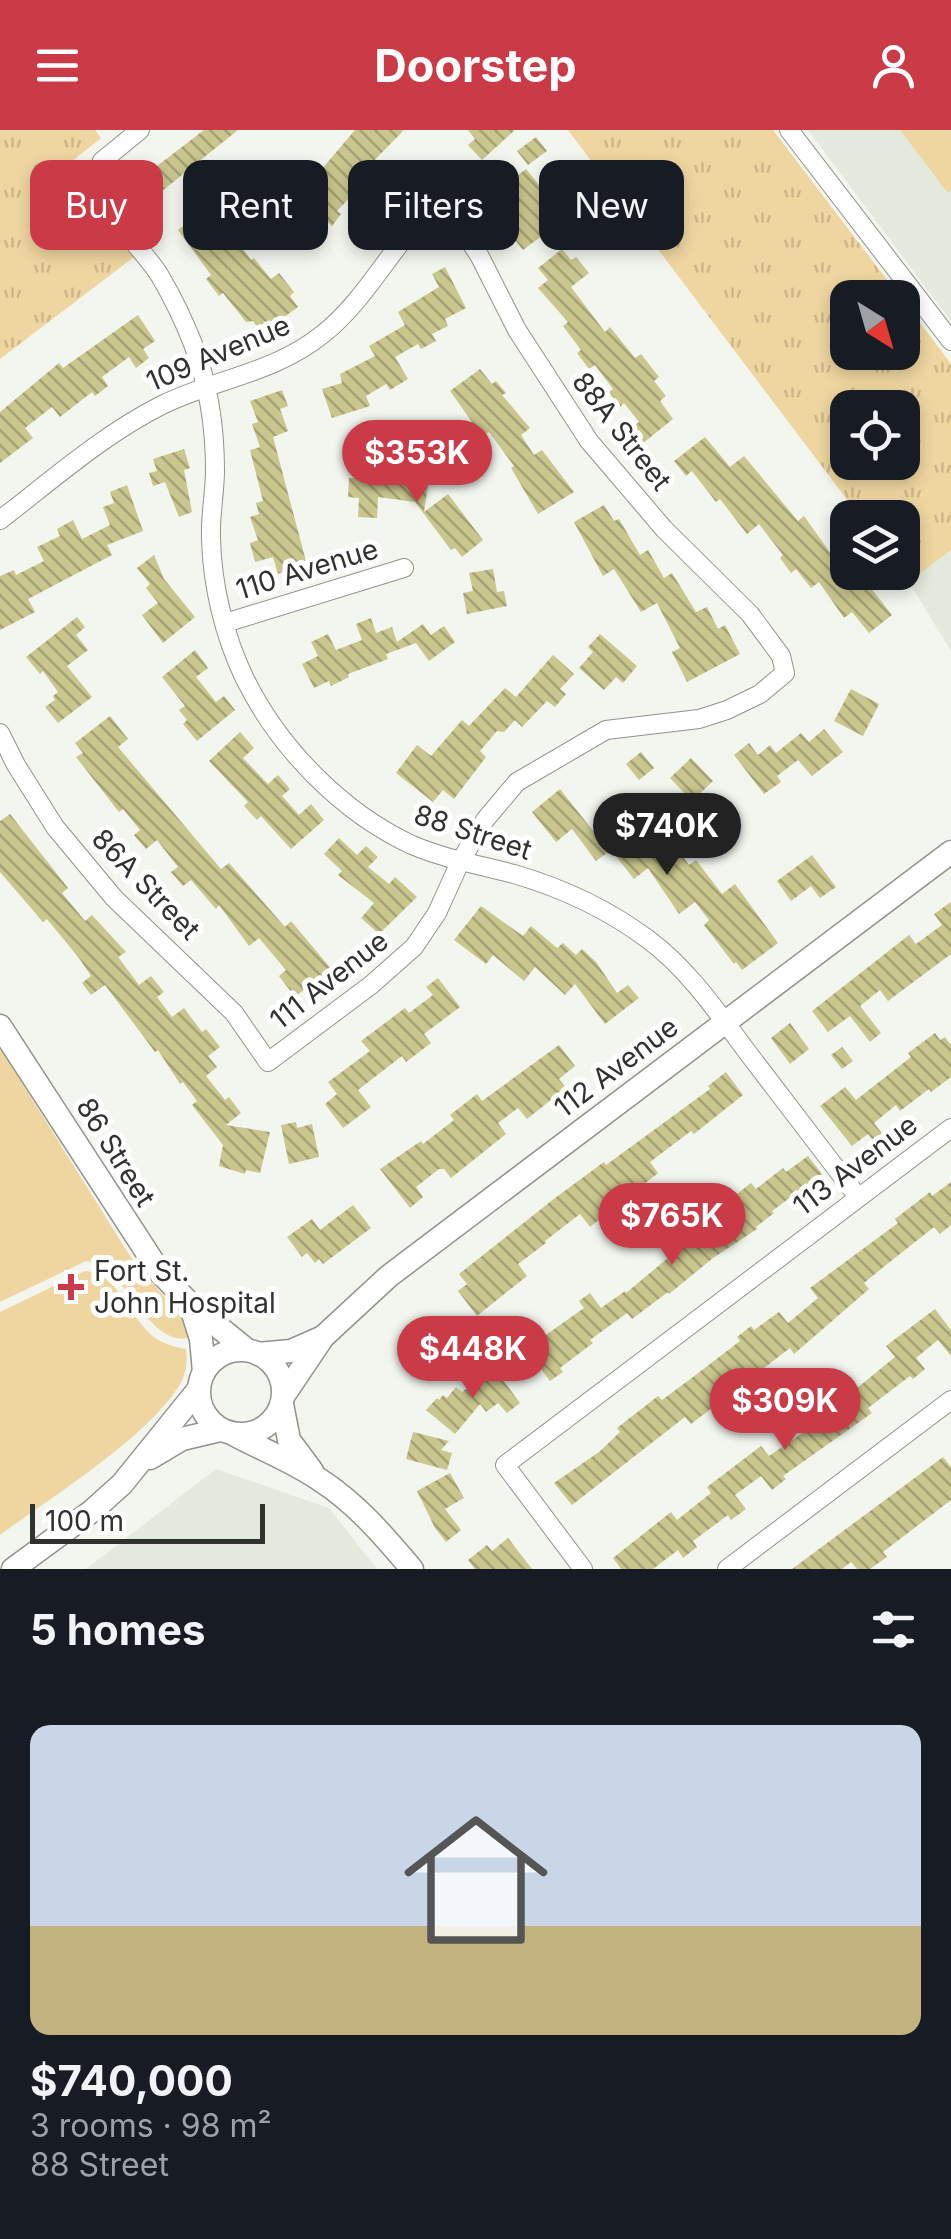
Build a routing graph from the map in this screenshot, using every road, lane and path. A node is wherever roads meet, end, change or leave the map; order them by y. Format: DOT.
graph roads {
  1 [pos="140,130"];
  2 [pos="789,130"];
  3 [pos="395,250"];
  4 [pos="476,250"];
  5 [pos="951,341"];
  6 [pos="205,388"];
  7 [pos="0,520"];
  8 [pos="404,568"];
  9 [pos="225,623"];
  10 [pos="785,673"];
  11 [pos="0,733"];
  12 [pos="951,852"];
  13 [pos="460,862"];
  14 [pos="725,1022"];
  15 [pos="0,1026"];
  16 [pos="268,1062"];
  17 [pos="951,1128"];
  18 [pos="858,1198"];
  19 [pos="190,1304"];
  20 [pos="323,1337"];
  21 [pos="253,1352"];
  22 [pos="201,1381"];
  23 [pos="283,1400"];
  24 [pos="951,1400"];
  25 [pos="227,1432"];
  26 [pos="142,1463"];
  27 [pos="318,1478"];
  28 [pos="13,1569"];
  29 [pos="412,1569"];
  30 [pos="583,1569"];
  31 [pos="727,1569"];
  1 -- 6 [label="street, 88 Street"];
  2 -- 5 [label="street"];
  3 -- 6 [label="street, 109 Avenue"];
  4 -- 10 [label="street, 88A Street"];
  6 -- 7 [label="street, 109 Avenue"];
  6 -- 9 [label="street, 88 Street"];
  8 -- 9 [label="street, 110 Avenue"];
  9 -- 13 [label="street, 88 Street"];
  10 -- 13 [label="street, 111 Avenue"];
  11 -- 16 [label="street, 86A Street"];
  12 -- 14 [label="street, 112 Avenue"];
  13 -- 14 [label="street, 88 Street"];
  13 -- 16 [label="street, 111 Avenue"];
  14 -- 18 [label="street, 88 Street"];
  14 -- 20 [label="street, 112 Avenue"];
  15 -- 19 [label="street, 86 Street"];
  17 -- 18 [label="street, 113 Avenue"];
  18 -- 30 [label="street, 113 Avenue"];
  19 -- 21 [label="street, 86 Street"];
  19 -- 22 [label="street, 86 Street"];
  20 -- 21 [label="street, 112 Avenue"];
  20 -- 23 [label="street, 112 Avenue"];
  21 -- 22 [label="street"];
  21 -- 23 [label="street"];
  22 -- 25 [label="street"];
  22 -- 26 [label="street"];
  23 -- 25 [label="street"];
  23 -- 27 [label="street"];
  24 -- 31 [label="street"];
  25 -- 26 [label="street"];
  25 -- 27 [label="street"];
  26 -- 28 [label="street"];
  27 -- 29 [label="street"];
}
